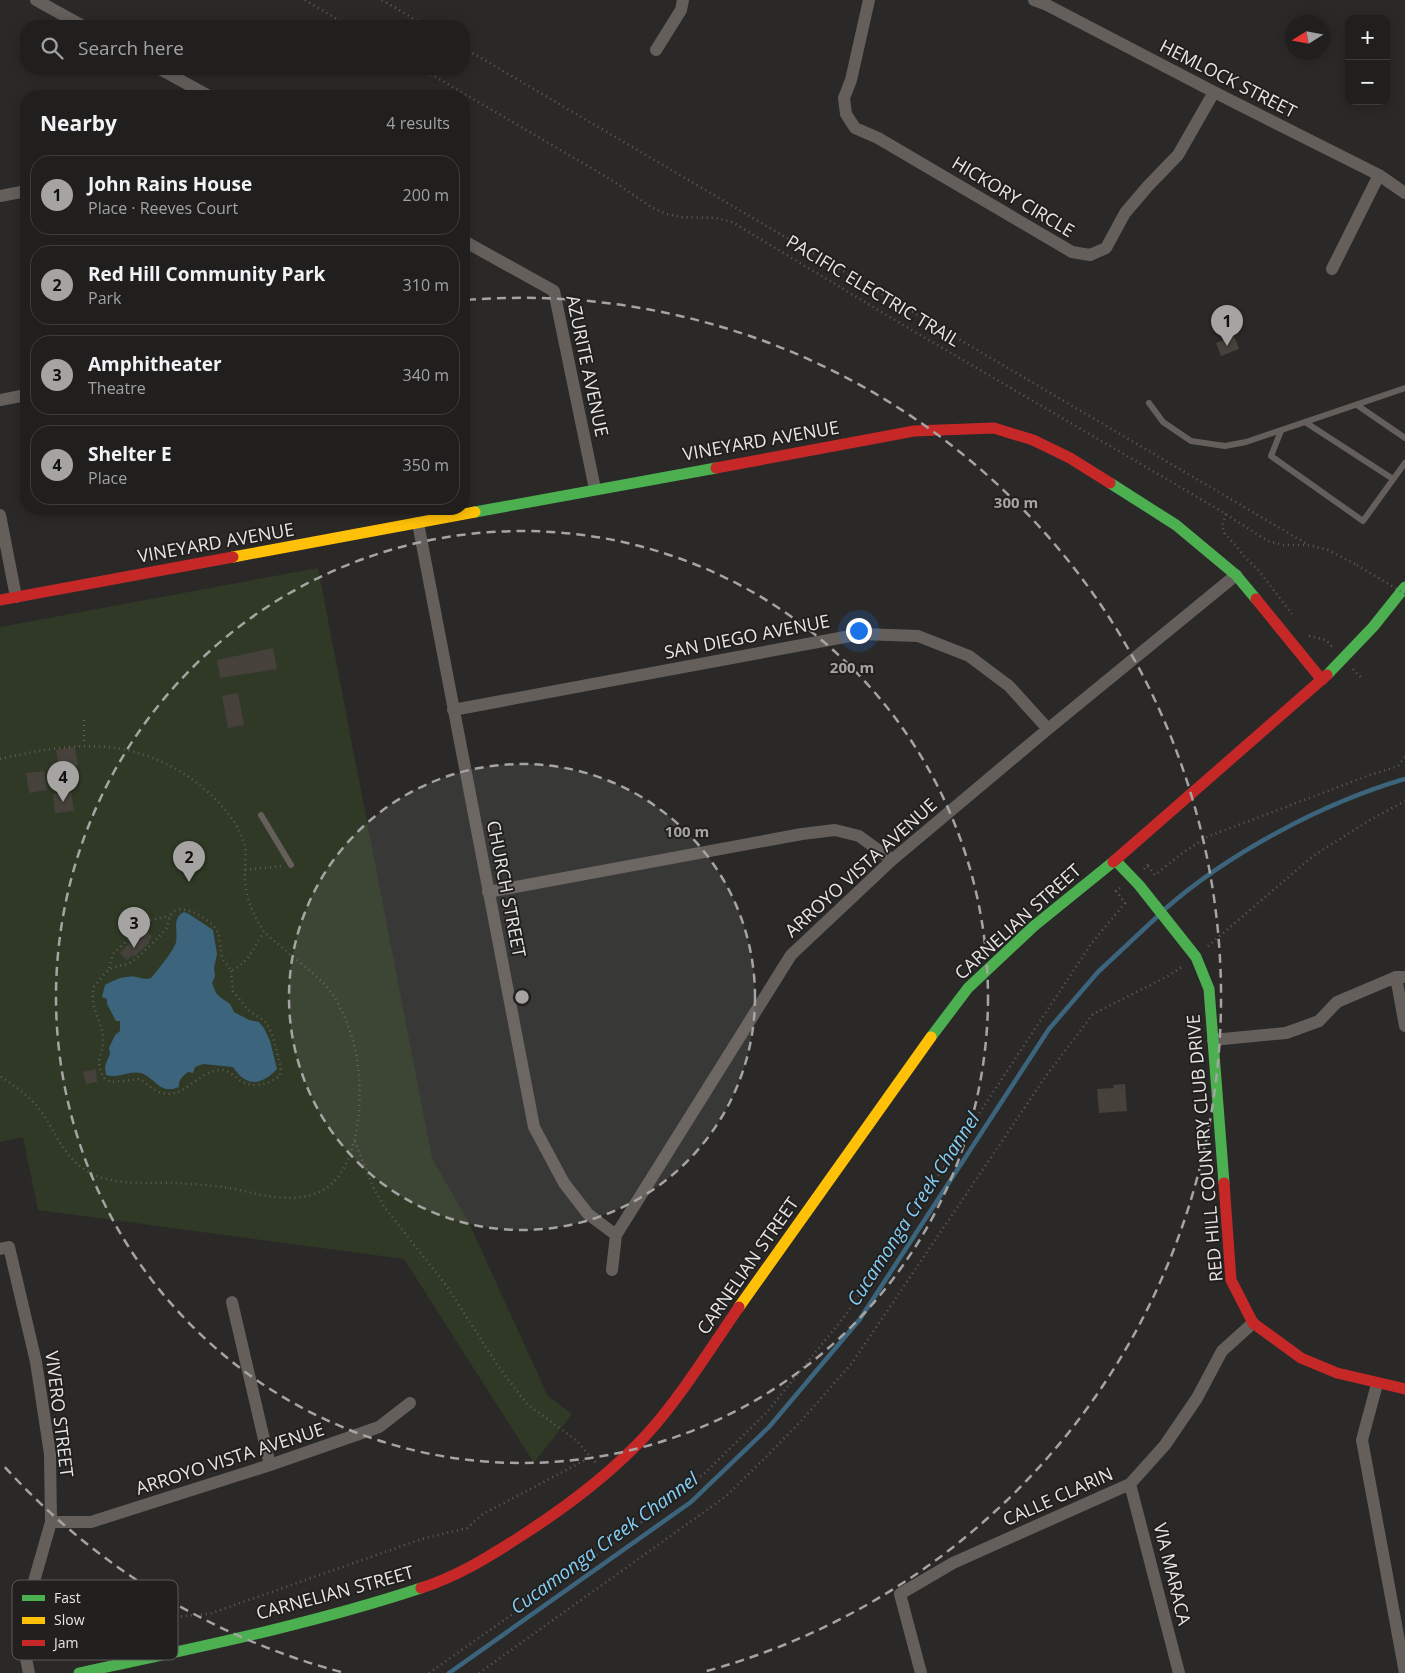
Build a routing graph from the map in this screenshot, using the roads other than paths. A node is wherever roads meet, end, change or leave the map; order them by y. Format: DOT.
graph roads {
  1 [pos="36,0"];
  2 [pos="683,0"];
  3 [pos="868,0"];
  4 [pos="1034,0"];
  5 [pos="72,20"];
  6 [pos="656,50"];
  7 [pos="171,75"];
  8 [pos="198,90"];
  9 [pos="1214,92"];
  10 [pos="1379,176"];
  11 [pos="20,192"];
  12 [pos="1405,193"];
  13 [pos="0,196"];
  14 [pos="470,244"];
  15 [pos="1332,269"];
  16 [pos="1403,391"];
  17 [pos="20,396"];
  18 [pos="0,400"];
  19 [pos="1149,403"];
  20 [pos="1357,405"];
  21 [pos="1305,422"];
  22 [pos="1281,430"];
  23 [pos="1405,438"];
  24 [pos="1405,463"];
  25 [pos="1393,479"];
  26 [pos="595,489"];
  27 [pos="470,513"];
  28 [pos="0,515"];
  29 [pos="460,515"];
  30 [pos="418,523"];
  31 [pos="1236,575"];
  32 [pos="1405,587"];
  33 [pos="16,597"];
  34 [pos="0,600"];
  35 [pos="1322,680"];
  36 [pos="453,710"];
  37 [pos="1048,729"];
  38 [pos="261,815"];
  39 [pos="892,860"];
  40 [pos="1115,860"];
  41 [pos="291,865"];
  42 [pos="488,892"];
  43 [pos="1401,977"];
  44 [pos="1405,1026"];
  45 [pos="1213,1040"];
  46 [pos="616,1235"];
  47 [pos="4,1248"];
  48 [pos="612,1270"];
  49 [pos="232,1302"];
  50 [pos="1253,1323"];
  51 [pos="1377,1384"];
  52 [pos="1405,1389"];
  53 [pos="410,1403"];
  54 [pos="270,1465"];
  55 [pos="1130,1484"];
  56 [pos="51,1522"];
  57 [pos="34,1580"];
  58 [pos="1399,1614"];
  59 [pos="178,1650"];
  60 [pos="26,1660"];
  61 [pos="135,1660"];
  62 [pos="29,1673"];
  63 [pos="78,1673"];
  64 [pos="920,1673"];
  65 [pos="1179,1673"];
  66 [pos="1404,1673"];
  1 -- 5 [label="street"];
  2 -- 6 [label="street"];
  3 -- 9 [label="street, HICKORY CIRCLE"];
  4 -- 9 [label="street, HEMLOCK STREET"];
  7 -- 8 [label="street"];
  9 -- 10 [label="street, HEMLOCK STREET"];
  10 -- 12 [label="street, HEMLOCK STREET"];
  10 -- 15 [label="street"];
  11 -- 13 [label="street"];
  14 -- 26 [label="street, AZURITE AVENUE"];
  16 -- 20 [label="lane"];
  17 -- 18 [label="street"];
  19 -- 22 [label="lane"];
  20 -- 21 [label="lane"];
  20 -- 23 [label="lane"];
  21 -- 22 [label="lane"];
  21 -- 25 [label="lane"];
  22 -- 25 [label="lane"];
  24 -- 25 [label="lane"];
  26 -- 27 [label="street, VINEYARD AVENUE"];
  26 -- 31 [label="street, VINEYARD AVENUE"];
  28 -- 33 [label="street"];
  29 -- 30 [label="street, VINEYARD AVENUE"];
  30 -- 33 [label="street, VINEYARD AVENUE"];
  30 -- 36 [label="street, CHURCH STREET"];
  31 -- 35 [label="street, VINEYARD AVENUE"];
  31 -- 37 [label="street, ARROYO VISTA AVENUE"];
  32 -- 35 [label="street"];
  33 -- 34 [label="street, VINEYARD AVENUE"];
  35 -- 40 [label="street, CARNELIAN STREET"];
  36 -- 37 [label="street, SAN DIEGO AVENUE"];
  36 -- 42 [label="street, CHURCH STREET"];
  37 -- 39 [label="street, ARROYO VISTA AVENUE"];
  38 -- 41 [label="lane"];
  39 -- 42 [label="street"];
  39 -- 46 [label="street, ARROYO VISTA AVENUE"];
  40 -- 45 [label="street, RED HILL COUNTRY CLUB DRIVE"];
  40 -- 59 [label="street, CARNELIAN STREET"];
  42 -- 46 [label="street, CHURCH STREET"];
  43 -- 44 [label="street"];
  43 -- 45 [label="street"];
  45 -- 50 [label="street, RED HILL COUNTRY CLUB DRIVE"];
  46 -- 48 [label="street, ARROYO VISTA AVENUE"];
  47 -- 56 [label="street, VIVERO STREET"];
  49 -- 54 [label="street"];
  50 -- 51 [label="street, RED HILL COUNTRY CLUB DRIVE"];
  50 -- 55 [label="street, CALLE CLARIN"];
  51 -- 52 [label="street, RED HILL COUNTRY CLUB DRIVE"];
  51 -- 58 [label="street"];
  53 -- 54 [label="street, ARROYO VISTA AVENUE"];
  54 -- 56 [label="street, ARROYO VISTA AVENUE"];
  55 -- 64 [label="street, CALLE CLARIN"];
  55 -- 65 [label="street, VIA MARACA"];
  56 -- 57 [label="street, VIVERO STREET"];
  58 -- 66 [label="street"];
  60 -- 62 [label="street, VIVERO STREET"];
  61 -- 63 [label="street, CARNELIAN STREET"];
}
